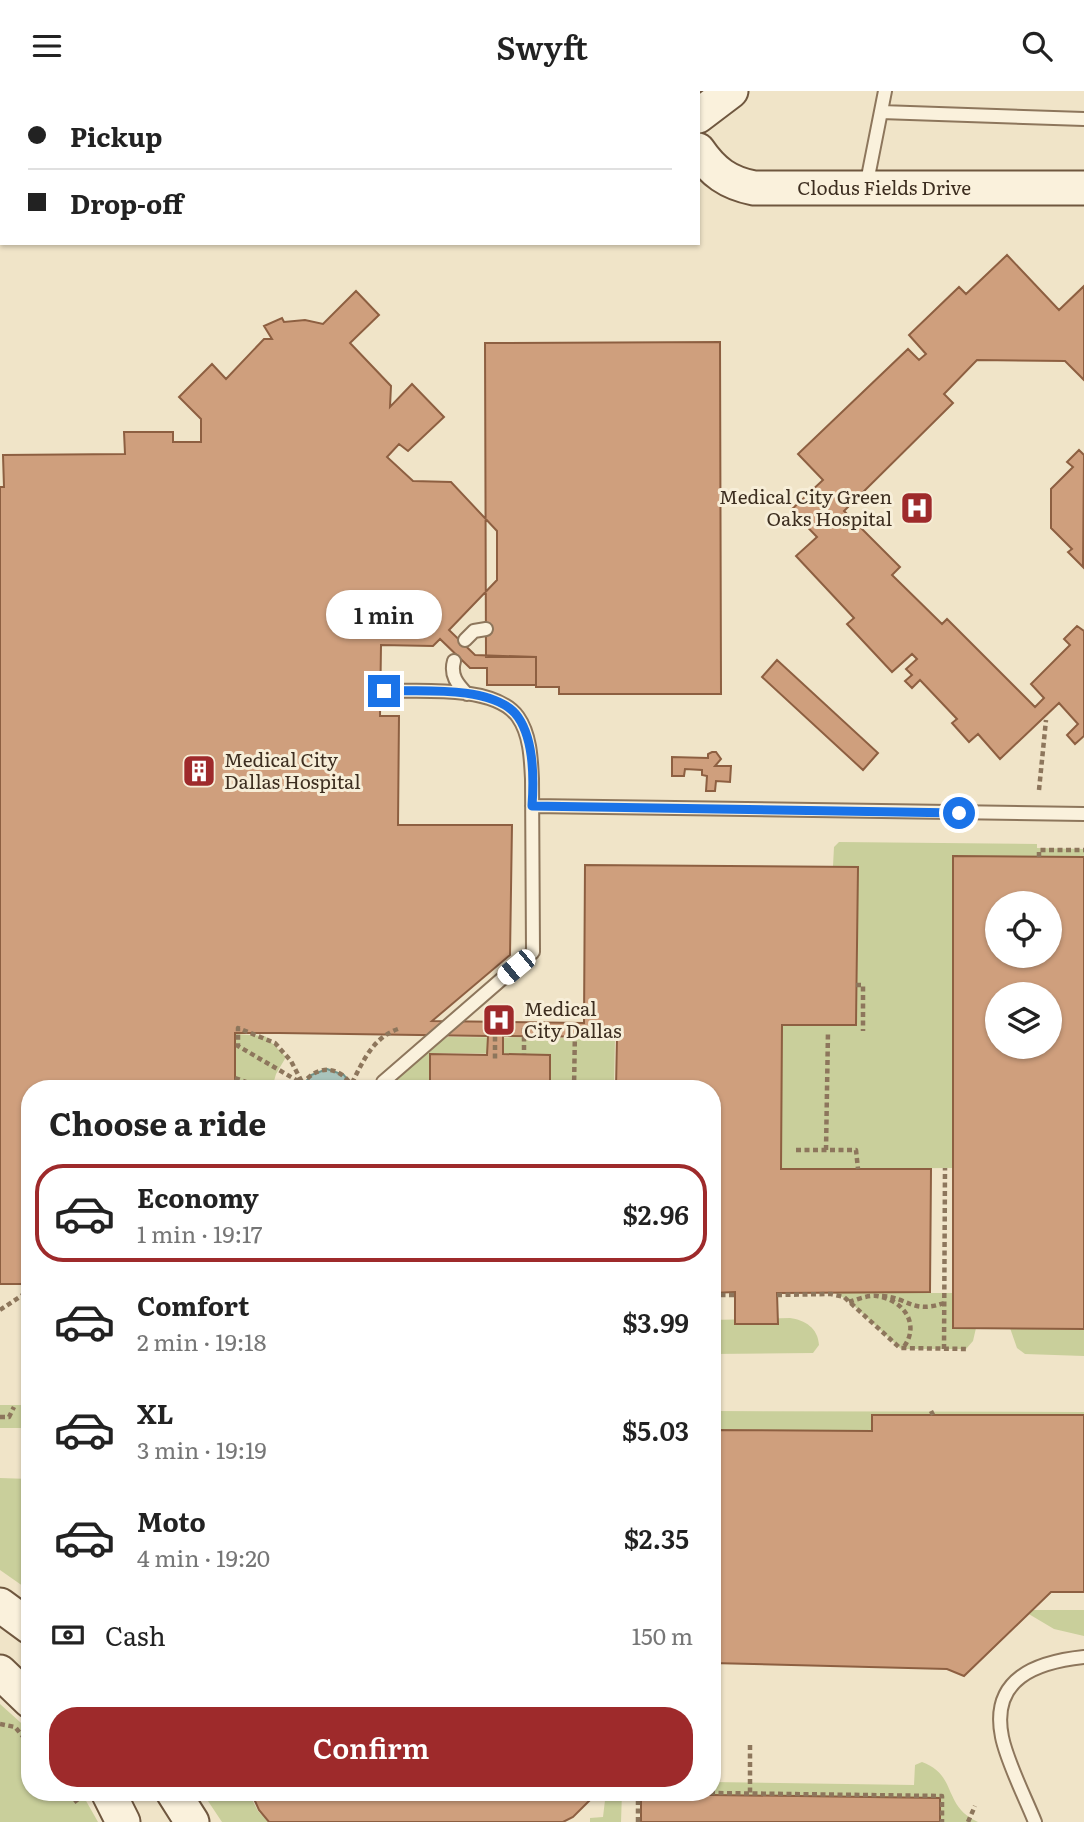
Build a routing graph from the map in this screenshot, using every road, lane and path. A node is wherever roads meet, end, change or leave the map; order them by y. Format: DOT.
graph roads {
  1 [pos="730,91"];
  2 [pos="885,91"];
  3 [pos="881,112"];
  4 [pos="700,114"];
  5 [pos="1084,119"];
  6 [pos="700,153"];
  7 [pos="865,188"];
  8 [pos="1084,188"];
  9 [pos="486,629"];
  10 [pos="465,640"];
  11 [pos="454,660"];
  12 [pos="384,691"];
  13 [pos="468,695"];
  14 [pos="1046,720"];
  15 [pos="1039,790"];
  16 [pos="532,806"];
  17 [pos="1084,814"];
  18 [pos="1084,850"];
  19 [pos="1039,857"];
  20 [pos="856,985"];
  21 [pos="401,1028"];
  22 [pos="495,1028"];
  23 [pos="524,1028"];
  24 [pos="575,1029"];
  25 [pos="828,1031"];
  26 [pos="863,1031"];
  27 [pos="524,1054"];
  28 [pos="495,1059"];
  29 [pos="235,1078"];
  30 [pos="241,1080"];
  31 [pos="292,1080"];
  32 [pos="299,1080"];
  33 [pos="307,1080"];
  34 [pos="348,1080"];
  35 [pos="355,1080"];
  36 [pos="385,1080"];
  37 [pos="574,1080"];
  38 [pos="796,1150"];
  39 [pos="826,1150"];
  40 [pos="944,1168"];
  41 [pos="858,1169"];
  42 [pos="721,1295"];
  43 [pos="735,1295"];
  44 [pos="777,1295"];
  45 [pos="21,1296"];
  46 [pos="876,1296"];
  47 [pos="849,1302"];
  48 [pos="944,1303"];
  49 [pos="0,1310"];
  50 [pos="902,1349"];
  51 [pos="944,1349"];
  52 [pos="966,1349"];
  53 [pos="14,1407"];
  54 [pos="0,1417"];
  55 [pos="0,1605"];
  56 [pos="21,1620"];
  57 [pos="1084,1657"];
  58 [pos="0,1672"];
  59 [pos="21,1692"];
  60 [pos="0,1724"];
  61 [pos="21,1734"];
  62 [pos="750,1745"];
  63 [pos="721,1793"];
  64 [pos="750,1793"];
  65 [pos="95,1801"];
  66 [pos="112,1801"];
  67 [pos="179,1801"];
  68 [pos="638,1801"];
  69 [pos="975,1807"];
  70 [pos="104,1822"];
  71 [pos="123,1822"];
  72 [pos="192,1822"];
  73 [pos="638,1822"];
  74 [pos="942,1822"];
  75 [pos="968,1822"];
  76 [pos="1035,1822"];
  1 -- 4 [label="street"];
  2 -- 3 [label="lane"];
  3 -- 5 [label="lane"];
  3 -- 7 [label="lane"];
  6 -- 7 [label="street, Clodus Fields Drive"];
  7 -- 8 [label="street, Clodus Fields Drive"];
  9 -- 10 [label="lane"];
  11 -- 13 [label="lane"];
  12 -- 13 [label="lane"];
  13 -- 16 [label="lane"];
  14 -- 15 [label="path"];
  16 -- 17 [label="lane"];
  16 -- 36 [label="lane"];
  18 -- 19 [label="path"];
  20 -- 26 [label="path"];
  21 -- 35 [label="path"];
  22 -- 28 [label="path"];
  23 -- 27 [label="path"];
  24 -- 37 [label="path"];
  25 -- 39 [label="path"];
  29 -- 30 [label="path"];
  31 -- 32 [label="path"];
  33 -- 34 [label="path"];
  38 -- 39 [label="path"];
  39 -- 41 [label="path"];
  40 -- 48 [label="path"];
  42 -- 43 [label="path"];
  44 -- 47 [label="path"];
  45 -- 49 [label="path"];
  46 -- 47 [label="path"];
  46 -- 48 [label="path"];
  46 -- 50 [label="path"];
  47 -- 50 [label="path"];
  48 -- 51 [label="path"];
  50 -- 51 [label="path"];
  51 -- 52 [label="path"];
  53 -- 54 [label="path"];
  55 -- 56 [label="street"];
  57 -- 76 [label="lane"];
  58 -- 59 [label="street"];
  60 -- 61 [label="path"];
  62 -- 64 [label="path"];
  63 -- 64 [label="path"];
  64 -- 74 [label="path"];
  65 -- 70 [label="street"];
  66 -- 71 [label="street"];
  67 -- 72 [label="street"];
  68 -- 73 [label="path"];
  69 -- 75 [label="path"];
}
